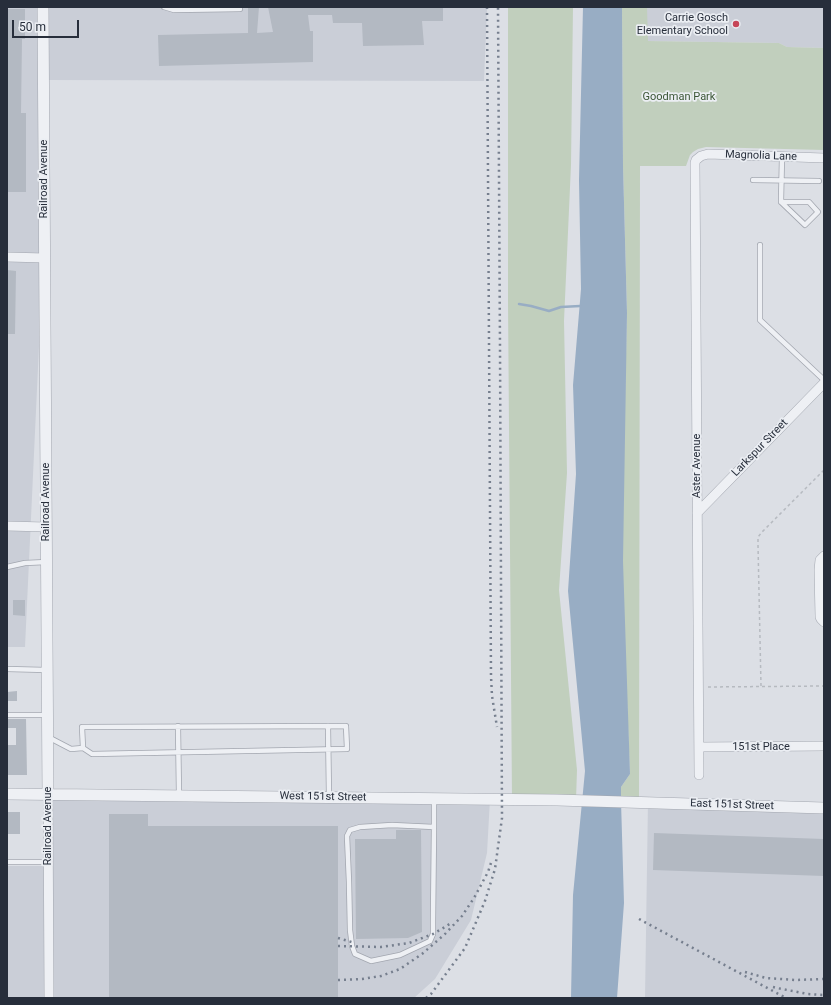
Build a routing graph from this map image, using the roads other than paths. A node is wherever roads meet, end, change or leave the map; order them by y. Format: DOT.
graph roads {
  1 [pos="43,7"];
  2 [pos="164,7"];
  3 [pos="240,9"];
  4 [pos="782,156"];
  5 [pos="698,158"];
  6 [pos="824,158"];
  7 [pos="752,180"];
  8 [pos="782,180"];
  9 [pos="819,181"];
  10 [pos="781,202"];
  11 [pos="760,245"];
  12 [pos="7,257"];
  13 [pos="45,258"];
  14 [pos="824,382"];
  15 [pos="697,513"];
  16 [pos="7,526"];
  17 [pos="46,527"];
  18 [pos="823,558"];
  19 [pos="47,562"];
  20 [pos="7,567"];
  21 [pos="823,621"];
  22 [pos="7,669"];
  23 [pos="47,670"];
  24 [pos="7,714"];
  25 [pos="48,715"];
  26 [pos="178,726"];
  27 [pos="328,726"];
  28 [pos="48,737"];
  29 [pos="824,746"];
  30 [pos="698,747"];
  31 [pos="83,748"];
  32 [pos="328,749"];
  33 [pos="178,752"];
  34 [pos="699,775"];
  35 [pos="7,794"];
  36 [pos="48,795"];
  37 [pos="179,796"];
  38 [pos="329,797"];
  39 [pos="434,798"];
  40 [pos="639,802"];
  41 [pos="824,808"];
  42 [pos="434,827"];
  43 [pos="7,862"];
  44 [pos="48,862"];
  45 [pos="49,998"];
  1 -- 13 [label="street, Railroad Avenue"];
  2 -- 3 [label="lane"];
  4 -- 5 [label="street, Magnolia Lane"];
  4 -- 6 [label="street, Magnolia Lane"];
  4 -- 8 [label="lane"];
  5 -- 15 [label="street, Aster Avenue"];
  7 -- 8 [label="lane"];
  8 -- 9 [label="lane"];
  8 -- 10 [label="lane"];
  10 -- 10 [label="lane"];
  11 -- 14 [label="lane"];
  12 -- 13 [label="street"];
  13 -- 17 [label="street, Railroad Avenue"];
  14 -- 15 [label="street, Larkspur Street"];
  15 -- 30 [label="street, Aster Avenue"];
  16 -- 17 [label="street"];
  17 -- 19 [label="street, Railroad Avenue"];
  18 -- 21 [label="street"];
  19 -- 20 [label="lane"];
  19 -- 23 [label="street, Railroad Avenue"];
  22 -- 23 [label="lane"];
  23 -- 25 [label="street, Railroad Avenue"];
  24 -- 25 [label="lane"];
  25 -- 28 [label="street, Railroad Avenue"];
  26 -- 27 [label="lane"];
  26 -- 31 [label="lane"];
  26 -- 33 [label="lane"];
  27 -- 32 [label="lane"];
  27 -- 32 [label="lane"];
  28 -- 31 [label="lane"];
  28 -- 36 [label="street, Railroad Avenue"];
  29 -- 30 [label="street, 151st Place"];
  30 -- 34 [label="street, Aster Avenue"];
  31 -- 33 [label="lane"];
  32 -- 33 [label="lane"];
  32 -- 38 [label="lane"];
  33 -- 37 [label="lane"];
  35 -- 36 [label="street, West 151st Street"];
  36 -- 37 [label="street, West 151st Street"];
  36 -- 44 [label="street, Railroad Avenue"];
  37 -- 38 [label="street, West 151st Street"];
  38 -- 39 [label="street, West 151st Street"];
  39 -- 40 [label="street, West 151st Street"];
  39 -- 42 [label="lane"];
  40 -- 41 [label="street, East 151st Street"];
  42 -- 42 [label="lane"];
  43 -- 44 [label="lane"];
  44 -- 45 [label="street, Railroad Avenue"];
}
